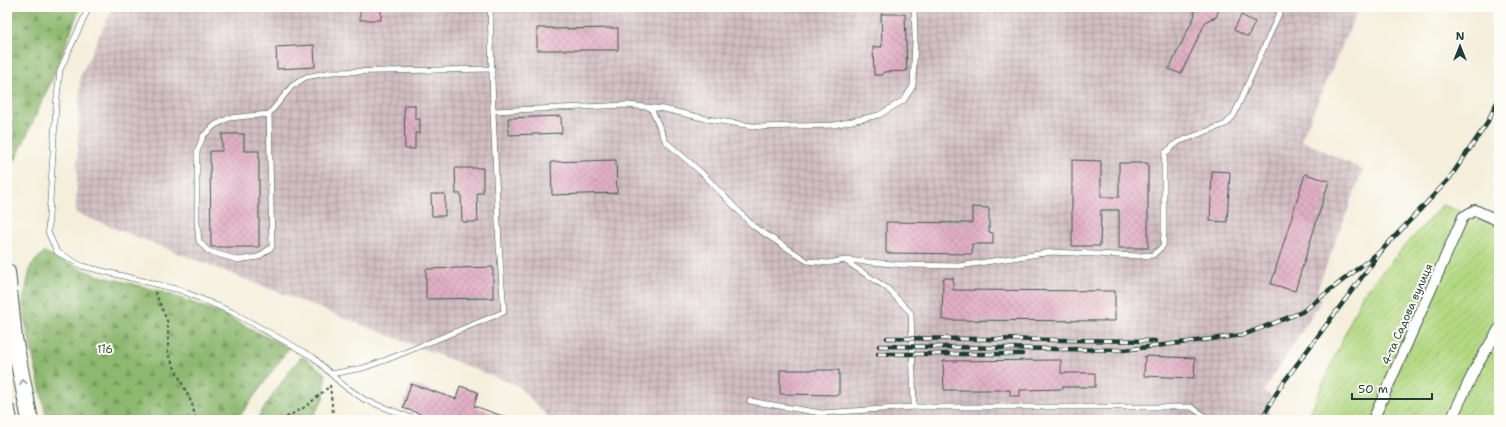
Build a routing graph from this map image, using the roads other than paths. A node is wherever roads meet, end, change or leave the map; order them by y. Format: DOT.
graph roads {
  1 [pos="89,7"];
  2 [pos="490,7"];
  3 [pos="914,7"];
  4 [pos="1282,7"];
  5 [pos="492,69"];
  6 [pos="651,108"];
  7 [pos="493,111"];
  8 [pos="269,114"];
  9 [pos="1499,224"];
  10 [pos="844,260"];
  11 [pos="7,272"];
  12 [pos="1499,329"];
  13 [pos="331,374"];
  14 [pos="750,401"];
  15 [pos="914,407"];
  16 [pos="7,411"];
  17 [pos="9,420"];
  18 [pos="30,420"];
  19 [pos="417,420"];
  20 [pos="1206,420"];
  21 [pos="1373,420"];
  22 [pos="1451,420"];
  1 -- 13 [label="lane"];
  2 -- 5 [label="lane"];
  3 -- 6 [label="lane"];
  4 -- 10 [label="lane"];
  5 -- 7 [label="lane"];
  5 -- 8 [label="lane"];
  6 -- 7 [label="lane"];
  6 -- 10 [label="lane"];
  7 -- 13 [label="lane"];
  8 -- 8 [label="lane"];
  9 -- 21 [label="street, 4-та Садова вулиця"];
  10 -- 15 [label="lane"];
  18 -- 11 [label="main road, one-way"];
  12 -- 22 [label="street"];
  13 -- 19 [label="lane"];
  14 -- 15 [label="lane"];
  15 -- 20 [label="lane"];
  16 -- 17 [label="main road"];
}
